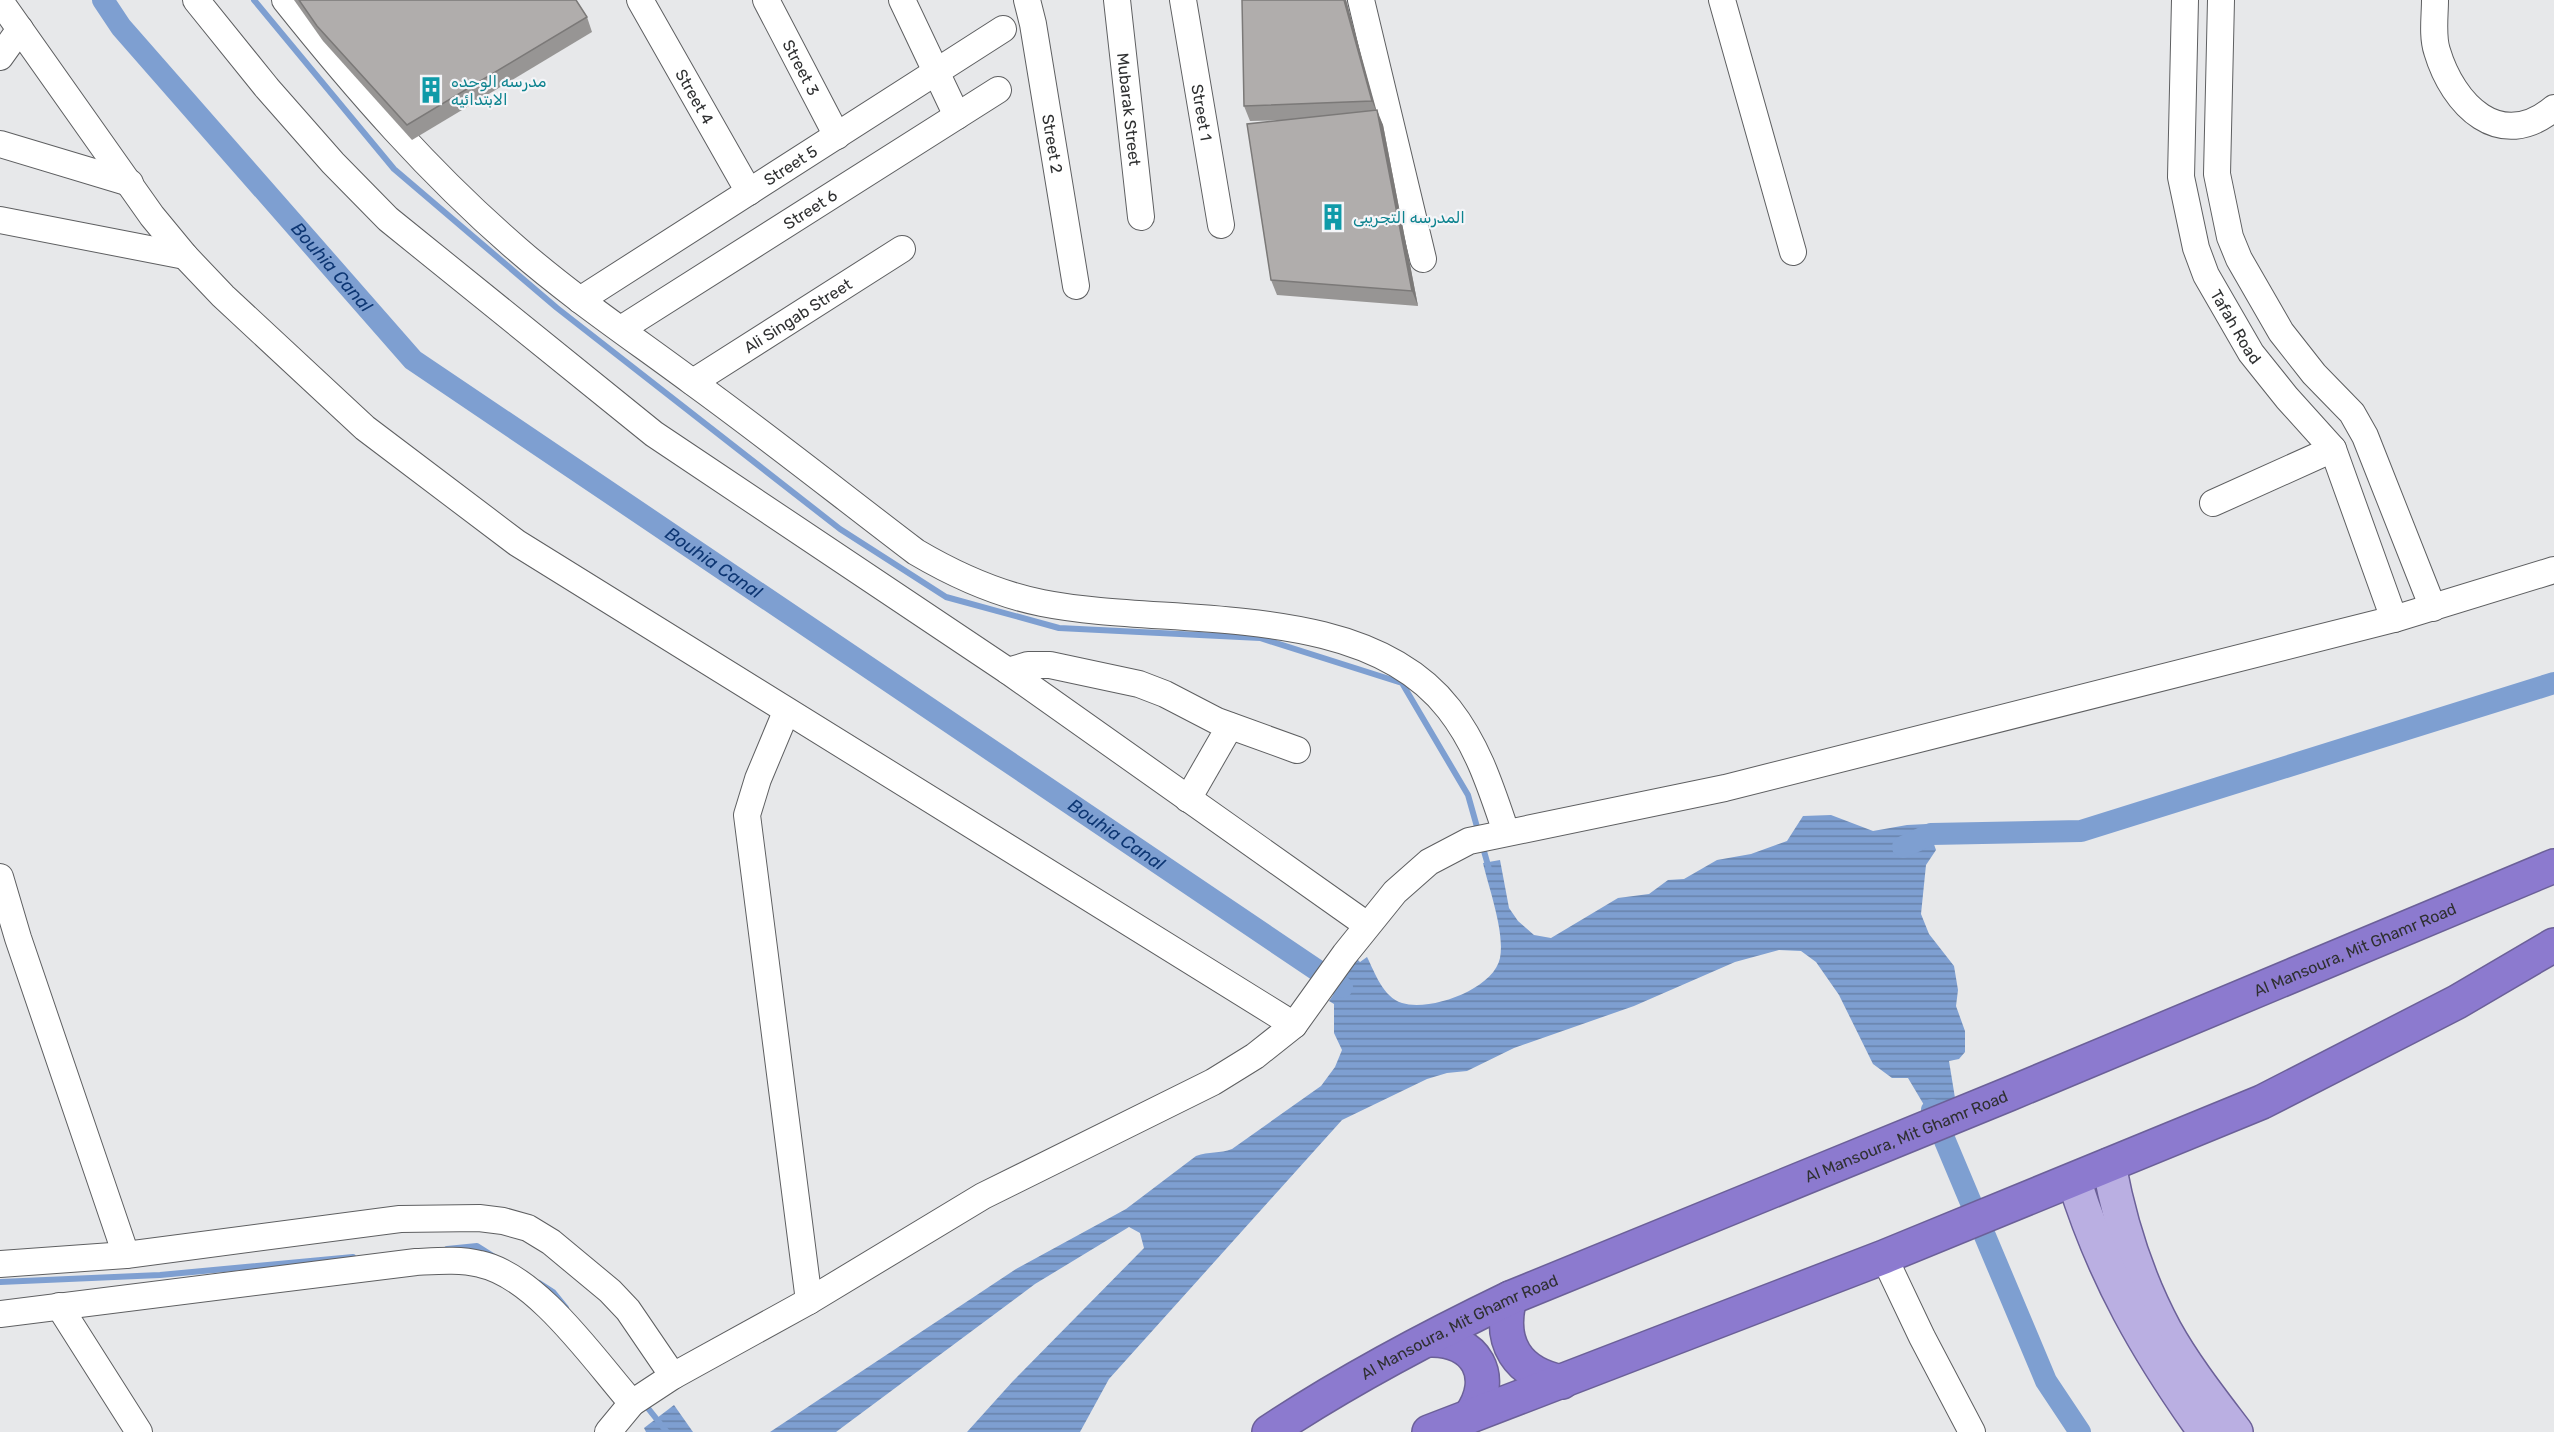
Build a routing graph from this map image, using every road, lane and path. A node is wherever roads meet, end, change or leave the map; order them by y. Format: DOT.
graph roads {
  1 [pos="196,0"];
  2 [pos="285,0"];
  3 [pos="640,0"];
  4 [pos="766,0"];
  5 [pos="902,0"];
  6 [pos="1027,0"];
  7 [pos="1116,0"];
  8 [pos="1183,0"];
  9 [pos="1361,0"];
  10 [pos="1722,0"];
  11 [pos="2185,0"];
  12 [pos="2221,0"];
  13 [pos="2435,0"];
  14 [pos="0,1"];
  15 [pos="20,29"];
  16 [pos="1003,29"];
  17 [pos="0,57"];
  18 [pos="937,72"];
  19 [pos="998,90"];
  20 [pos="2554,108"];
  21 [pos="957,116"];
  22 [pos="837,136"];
  23 [pos="0,144"];
  24 [pos="130,183"];
  25 [pos="749,192"];
  26 [pos="1141,217"];
  27 [pos="0,220"];
  28 [pos="1221,225"];
  29 [pos="902,249"];
  30 [pos="1793,252"];
  31 [pos="184,256"];
  32 [pos="1423,259"];
  33 [pos="1076,286"];
  34 [pos="580,300"];
  35 [pos="621,329"];
  36 [pos="693,382"];
  37 [pos="2333,449"];
  38 [pos="2213,503"];
  39 [pos="2554,570"];
  40 [pos="2433,608"];
  41 [pos="2394,620"];
  42 [pos="1008,671"];
  43 [pos="786,712"];
  44 [pos="1230,726"];
  45 [pos="1297,750"];
  46 [pos="1188,799"];
  47 [pos="1489,836"];
  48 [pos="2554,866"];
  49 [pos="0,878"];
  50 [pos="1367,925"];
  51 [pos="2554,945"];
  52 [pos="1294,1025"];
  53 [pos="2109,1165"];
  54 [pos="2063,1185"];
  55 [pos="1898,1252"];
  56 [pos="126,1255"];
  57 [pos="0,1264"];
  58 [pos="1510,1298"];
  59 [pos="809,1301"];
  60 [pos="59,1306"];
  61 [pos="0,1314"];
  62 [pos="1429,1340"];
  63 [pos="667,1380"];
  64 [pos="1562,1382"];
  65 [pos="635,1401"];
  66 [pos="1470,1416"];
  67 [pos="139,1432"];
  68 [pos="608,1432"];
  69 [pos="1269,1432"];
  70 [pos="1429,1432"];
  71 [pos="1972,1432"];
  72 [pos="2205,1432"];
  73 [pos="2236,1432"];
  1 -- 42 [label="street"];
  2 -- 34 [label="street"];
  3 -- 25 [label="street, Street 4"];
  4 -- 22 [label="street, Street 3"];
  5 -- 18 [label="street"];
  6 -- 33 [label="street, Street 2"];
  7 -- 26 [label="street, Mubarak Street"];
  8 -- 28 [label="street, Street 1"];
  9 -- 32 [label="street"];
  10 -- 30 [label="street"];
  11 -- 37 [label="street, Tafah Road"];
  12 -- 40 [label="street, Tafah Road"];
  13 -- 20 [label="street"];
  14 -- 15 [label="street"];
  15 -- 17 [label="street"];
  15 -- 24 [label="street"];
  16 -- 18 [label="street, Street 5"];
  18 -- 21 [label="street"];
  18 -- 22 [label="street, Street 5"];
  19 -- 21 [label="street, Street 6"];
  21 -- 35 [label="street, Street 6"];
  22 -- 25 [label="street, Street 5"];
  23 -- 24 [label="street"];
  24 -- 31 [label="street"];
  25 -- 34 [label="street, Street 5"];
  27 -- 31 [label="street"];
  29 -- 36 [label="street, Ali Singab Street"];
  31 -- 43 [label="street"];
  34 -- 35 [label="street"];
  35 -- 36 [label="street"];
  36 -- 47 [label="street"];
  37 -- 38 [label="street"];
  37 -- 41 [label="street, Tafah Road"];
  39 -- 40 [label="street"];
  40 -- 41 [label="street"];
  41 -- 47 [label="street"];
  42 -- 44 [label="street"];
  42 -- 46 [label="street"];
  43 -- 52 [label="street"];
  43 -- 59 [label="street"];
  44 -- 45 [label="street"];
  44 -- 46 [label="street"];
  46 -- 50 [label="street"];
  47 -- 50 [label="street"];
  48 -- 58 [label="highway, Al Mansoura, Mit Ghamr Road"];
  49 -- 56 [label="street"];
  50 -- 52 [label="street"];
  51 -- 53 [label="highway"];
  52 -- 59 [label="street"];
  53 -- 54 [label="highway"];
  53 -- 73 [label="main road"];
  54 -- 55 [label="highway"];
  54 -- 72 [label="main road"];
  55 -- 64 [label="highway"];
  55 -- 71 [label="street"];
  56 -- 57 [label="street"];
  56 -- 63 [label="street"];
  58 -- 62 [label="highway, Al Mansoura, Mit Ghamr Road"];
  58 -- 64 [label="highway"];
  59 -- 63 [label="street"];
  60 -- 61 [label="street"];
  60 -- 65 [label="street"];
  60 -- 67 [label="street"];
  62 -- 66 [label="highway"];
  62 -- 69 [label="highway, Al Mansoura, Mit Ghamr Road"];
  63 -- 65 [label="street"];
  64 -- 66 [label="highway"];
  65 -- 68 [label="street"];
  66 -- 70 [label="highway"];
}
